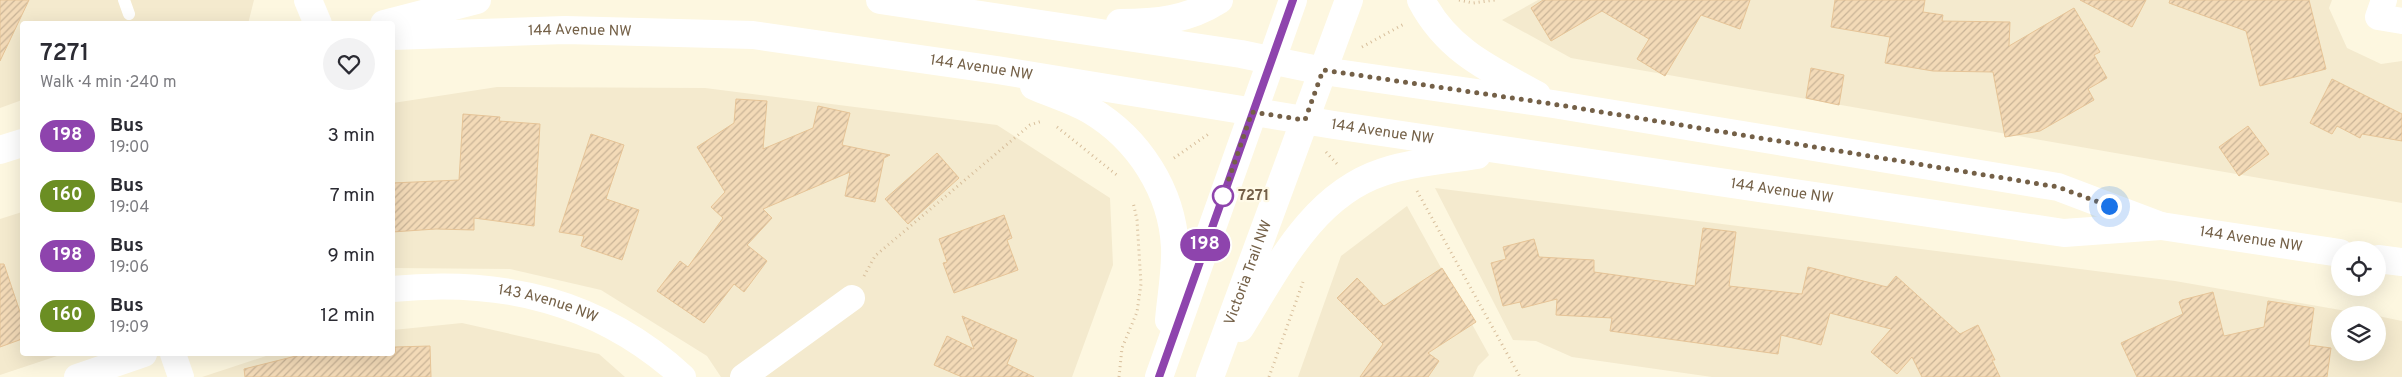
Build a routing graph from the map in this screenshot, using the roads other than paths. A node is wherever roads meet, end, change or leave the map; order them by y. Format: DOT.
graph roads {
  1 [pos="124,0"];
  2 [pos="308,0"];
  3 [pos="477,0"];
  4 [pos="880,0"];
  5 [pos="1219,0"];
  6 [pos="1293,0"];
  7 [pos="1349,0"];
  8 [pos="1421,0"];
  9 [pos="130,14"];
  10 [pos="317,21"];
  11 [pos="395,21"];
  12 [pos="1030,21"];
  13 [pos="395,36"];
  14 [pos="1271,60"];
  15 [pos="997,70"];
  16 [pos="1323,70"];
  17 [pos="1553,104"];
  18 [pos="1252,112"];
  19 [pos="1305,120"];
  20 [pos="20,144"];
  21 [pos="0,150"];
  22 [pos="1509,151"];
  23 [pos="2161,226"];
  24 [pos="2331,252"];
  25 [pos="2386,260"];
  26 [pos="2402,262"];
  27 [pos="395,289"];
  28 [pos="852,298"];
  29 [pos="138,356"];
  30 [pos="174,356"];
  31 [pos="1162,368"];
  32 [pos="1210,375"];
  33 [pos="77,377"];
  34 [pos="181,377"];
  35 [pos="683,377"];
  36 [pos="743,377"];
  1 -- 9 [label="lane"];
  2 -- 10 [label="main road"];
  3 -- 11 [label="main road"];
  4 -- 12 [label="main road, 144 Avenue NW"];
  5 -- 12 [label="main road"];
  6 -- 14 [label="main road"];
  7 -- 16 [label="main road, Victoria Trail NW"];
  8 -- 17 [label="main road"];
  12 -- 14 [label="main road, 144 Avenue NW"];
  13 -- 15 [label="main road, 144 Avenue NW"];
  14 -- 16 [label="main road, 144 Avenue NW"];
  14 -- 18 [label="main road"];
  15 -- 18 [label="main road, 144 Avenue NW"];
  15 -- 31 [label="main road"];
  16 -- 17 [label="main road, 144 Avenue NW"];
  16 -- 19 [label="main road, Victoria Trail NW"];
  17 -- 23 [label="main road, 144 Avenue NW"];
  18 -- 19 [label="main road, 144 Avenue NW"];
  18 -- 31 [label="main road"];
  19 -- 22 [label="main road, 144 Avenue NW"];
  19 -- 32 [label="main road, Victoria Trail NW"];
  20 -- 21 [label="main road"];
  22 -- 23 [label="main road, 144 Avenue NW"];
  22 -- 32 [label="main road"];
  23 -- 24 [label="main road, 144 Avenue NW"];
  25 -- 26 [label="main road"];
  27 -- 35 [label="street, 143 Avenue NW"];
  28 -- 36 [label="street"];
  29 -- 33 [label="street"];
  30 -- 34 [label="street"];
}
